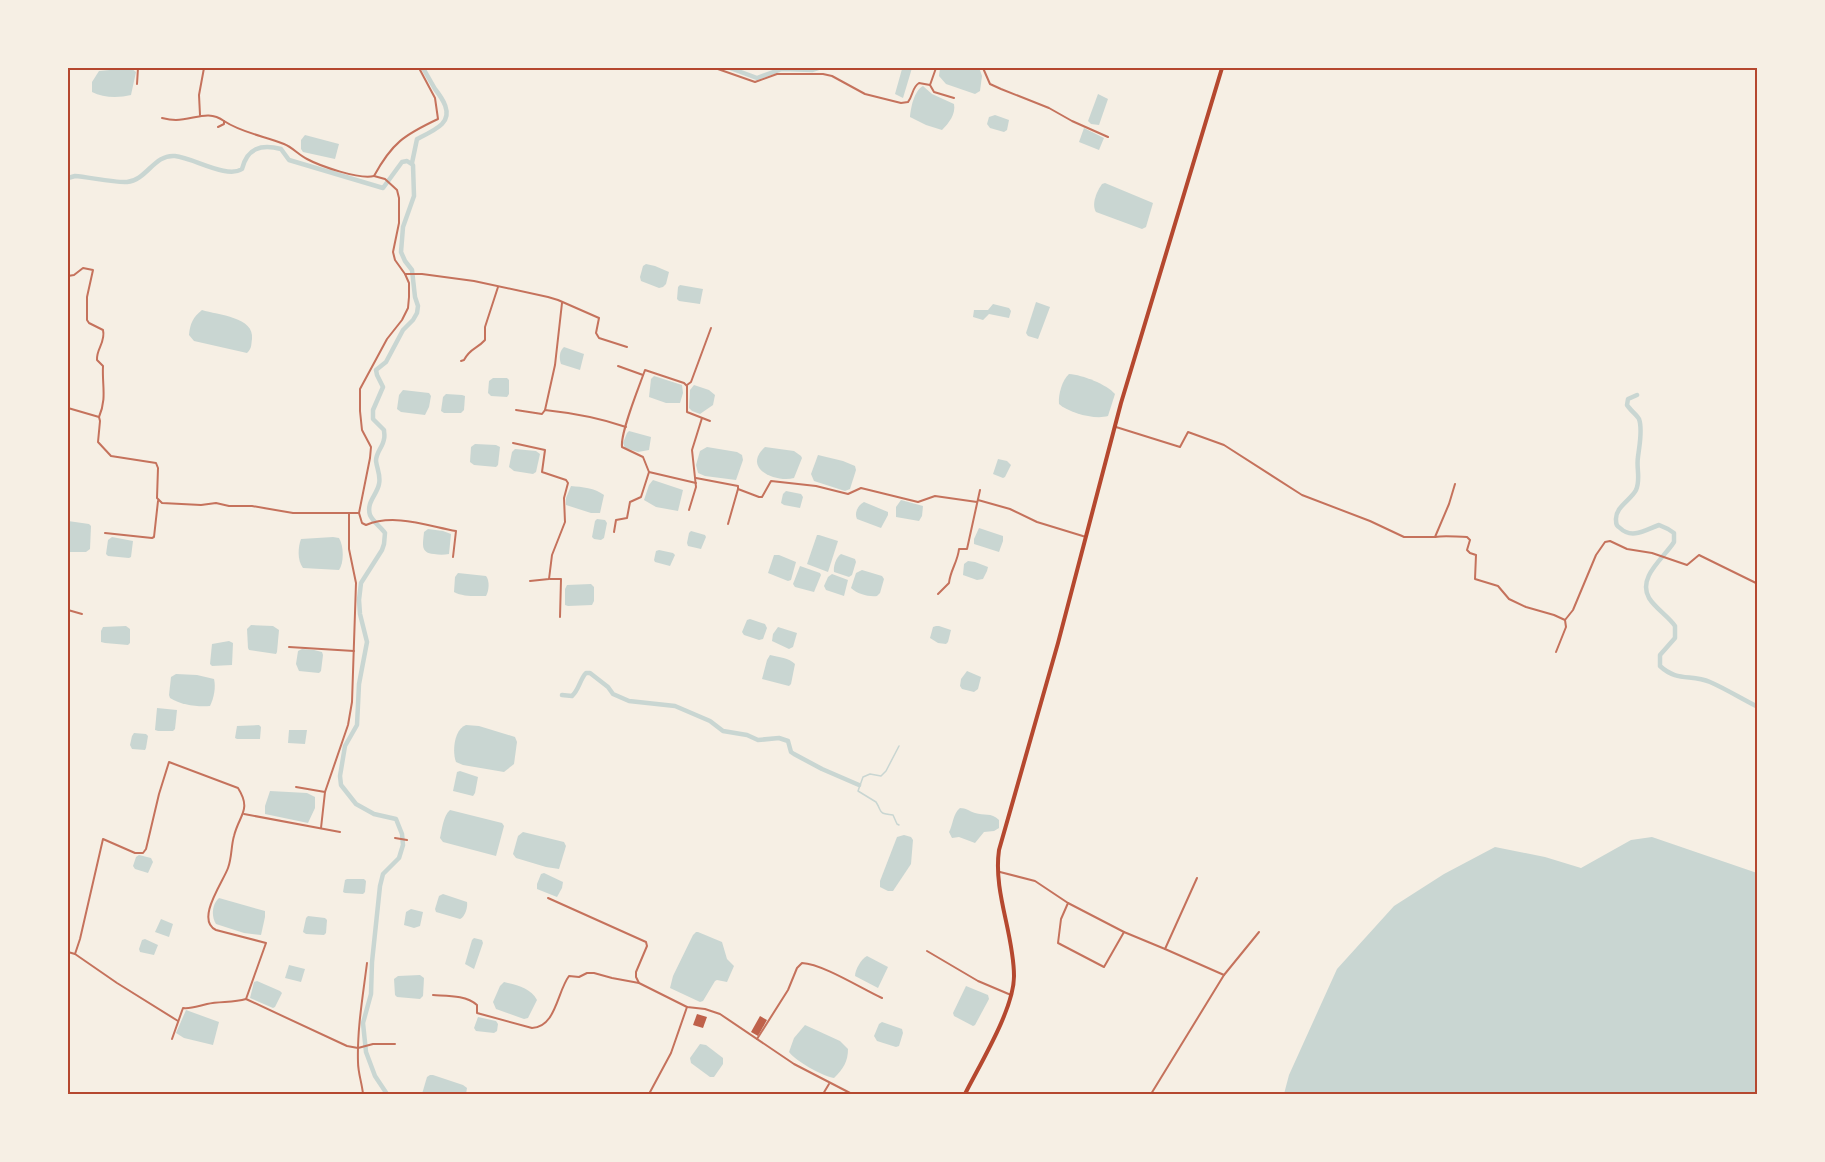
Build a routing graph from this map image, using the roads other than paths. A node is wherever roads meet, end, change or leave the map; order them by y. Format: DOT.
graph roads {
  1 [pos="138,68"];
  2 [pos="204,68"];
  3 [pos="419,68"];
  4 [pos="715,68"];
  5 [pos="936,68"];
  6 [pos="983,68"];
  7 [pos="1222,68"];
  8 [pos="137,84"];
  9 [pos="930,85"];
  10 [pos="954,98"];
  11 [pos="200,116"];
  12 [pos="162,118"];
  13 [pos="224,122"];
  14 [pos="218,128"];
  15 [pos="1108,137"];
  16 [pos="374,176"];
  17 [pos="405,274"];
  18 [pos="68,276"];
  19 [pos="498,287"];
  20 [pos="562,302"];
  21 [pos="711,328"];
  22 [pos="627,347"];
  23 [pos="461,361"];
  24 [pos="618,366"];
  25 [pos="643,375"];
  26 [pos="686,385"];
  27 [pos="68,408"];
  28 [pos="516,410"];
  29 [pos="545,410"];
  30 [pos="99,417"];
  31 [pos="702,418"];
  32 [pos="710,421"];
  33 [pos="626,427"];
  34 [pos="1115,427"];
  35 [pos="513,443"];
  36 [pos="649,472"];
  37 [pos="696,478"];
  38 [pos="696,483"];
  39 [pos="1455,484"];
  40 [pos="738,489"];
  41 [pos="980,490"];
  42 [pos="158,501"];
  43 [pos="978,501"];
  44 [pos="689,510"];
  45 [pos="349,513"];
  46 [pos="359,513"];
  47 [pos="728,524"];
  48 [pos="614,532"];
  49 [pos="105,533"];
  50 [pos="1086,537"];
  51 [pos="1435,537"];
  52 [pos="453,557"];
  53 [pos="549,579"];
  54 [pos="530,581"];
  55 [pos="1758,584"];
  56 [pos="938,594"];
  57 [pos="68,610"];
  58 [pos="82,614"];
  59 [pos="560,617"];
  60 [pos="1565,620"];
  61 [pos="289,647"];
  62 [pos="354,651"];
  63 [pos="1556,652"];
  64 [pos="296,787"];
  65 [pos="325,792"];
  66 [pos="244,814"];
  67 [pos="321,828"];
  68 [pos="340,832"];
  69 [pos="395,838"];
  70 [pos="407,840"];
  71 [pos="997,871"];
  72 [pos="1197,878"];
  73 [pos="548,898"];
  74 [pos="1068,903"];
  75 [pos="1124,932"];
  76 [pos="1259,932"];
  77 [pos="1165,949"];
  78 [pos="927,951"];
  79 [pos="68,952"];
  80 [pos="75,954"];
  81 [pos="367,963"];
  82 [pos="1224,975"];
  83 [pos="639,983"];
  84 [pos="433,995"];
  85 [pos="1011,995"];
  86 [pos="882,998"];
  87 [pos="246,999"];
  88 [pos="687,1007"];
  89 [pos="178,1021"];
  90 [pos="172,1039"];
  91 [pos="757,1039"];
  92 [pos="395,1044"];
  93 [pos="360,1048"];
  94 [pos="829,1083"];
  95 [pos="363,1095"];
  96 [pos="649,1095"];
  97 [pos="823,1095"];
  98 [pos="852,1095"];
  99 [pos="965,1095"];
  100 [pos="1151,1095"];
  1 -- 8 [label="street"];
  2 -- 11 [label="street"];
  3 -- 16 [label="street"];
  4 -- 9 [label="street"];
  5 -- 9 [label="street"];
  6 -- 15 [label="street"];
  7 -- 34 [label="main road"];
  9 -- 10 [label="street"];
  11 -- 12 [label="street"];
  11 -- 13 [label="street"];
  13 -- 14 [label="street"];
  13 -- 16 [label="street"];
  16 -- 17 [label="street"];
  17 -- 19 [label="street"];
  17 -- 46 [label="street"];
  18 -- 30 [label="street"];
  19 -- 20 [label="street"];
  19 -- 23 [label="street"];
  20 -- 22 [label="street"];
  20 -- 29 [label="street"];
  21 -- 26 [label="street"];
  24 -- 25 [label="street"];
  25 -- 26 [label="street"];
  25 -- 33 [label="street"];
  26 -- 31 [label="street"];
  27 -- 30 [label="street"];
  28 -- 29 [label="street"];
  29 -- 33 [label="street"];
  30 -- 42 [label="street"];
  31 -- 32 [label="street"];
  31 -- 37 [label="street"];
  33 -- 36 [label="street"];
  34 -- 50 [label="main road"];
  34 -- 51 [label="street"];
  35 -- 53 [label="street"];
  36 -- 38 [label="street"];
  36 -- 48 [label="street"];
  37 -- 38 [label="street"];
  37 -- 40 [label="street"];
  38 -- 44 [label="street"];
  39 -- 51 [label="street"];
  40 -- 43 [label="street"];
  40 -- 47 [label="street"];
  41 -- 43 [label="street"];
  42 -- 45 [label="street"];
  42 -- 49 [label="street"];
  43 -- 50 [label="street"];
  43 -- 56 [label="street"];
  45 -- 46 [label="street"];
  45 -- 62 [label="street"];
  46 -- 52 [label="street"];
  50 -- 71 [label="main road"];
  51 -- 60 [label="street"];
  53 -- 54 [label="street"];
  53 -- 59 [label="street"];
  55 -- 60 [label="street"];
  57 -- 58 [label="street"];
  60 -- 63 [label="street"];
  61 -- 62 [label="street"];
  62 -- 65 [label="street"];
  64 -- 65 [label="street"];
  65 -- 67 [label="street"];
  66 -- 67 [label="street"];
  66 -- 80 [label="street"];
  66 -- 87 [label="street"];
  67 -- 68 [label="street"];
  69 -- 70 [label="street"];
  71 -- 74 [label="street"];
  71 -- 85 [label="main road"];
  72 -- 77 [label="street"];
  73 -- 83 [label="street"];
  74 -- 75 [label="street"];
  74 -- 75 [label="street"];
  75 -- 77 [label="street"];
  76 -- 82 [label="street"];
  77 -- 82 [label="street"];
  78 -- 85 [label="street"];
  79 -- 80 [label="street"];
  80 -- 89 [label="street"];
  81 -- 93 [label="street"];
  82 -- 100 [label="street"];
  83 -- 84 [label="street"];
  83 -- 88 [label="street"];
  85 -- 99 [label="main road"];
  86 -- 91 [label="street"];
  87 -- 89 [label="street"];
  87 -- 93 [label="street"];
  88 -- 91 [label="street"];
  88 -- 96 [label="street"];
  89 -- 90 [label="street"];
  91 -- 94 [label="street"];
  92 -- 93 [label="street"];
  93 -- 95 [label="street"];
  94 -- 97 [label="street"];
  94 -- 98 [label="street"];
}
